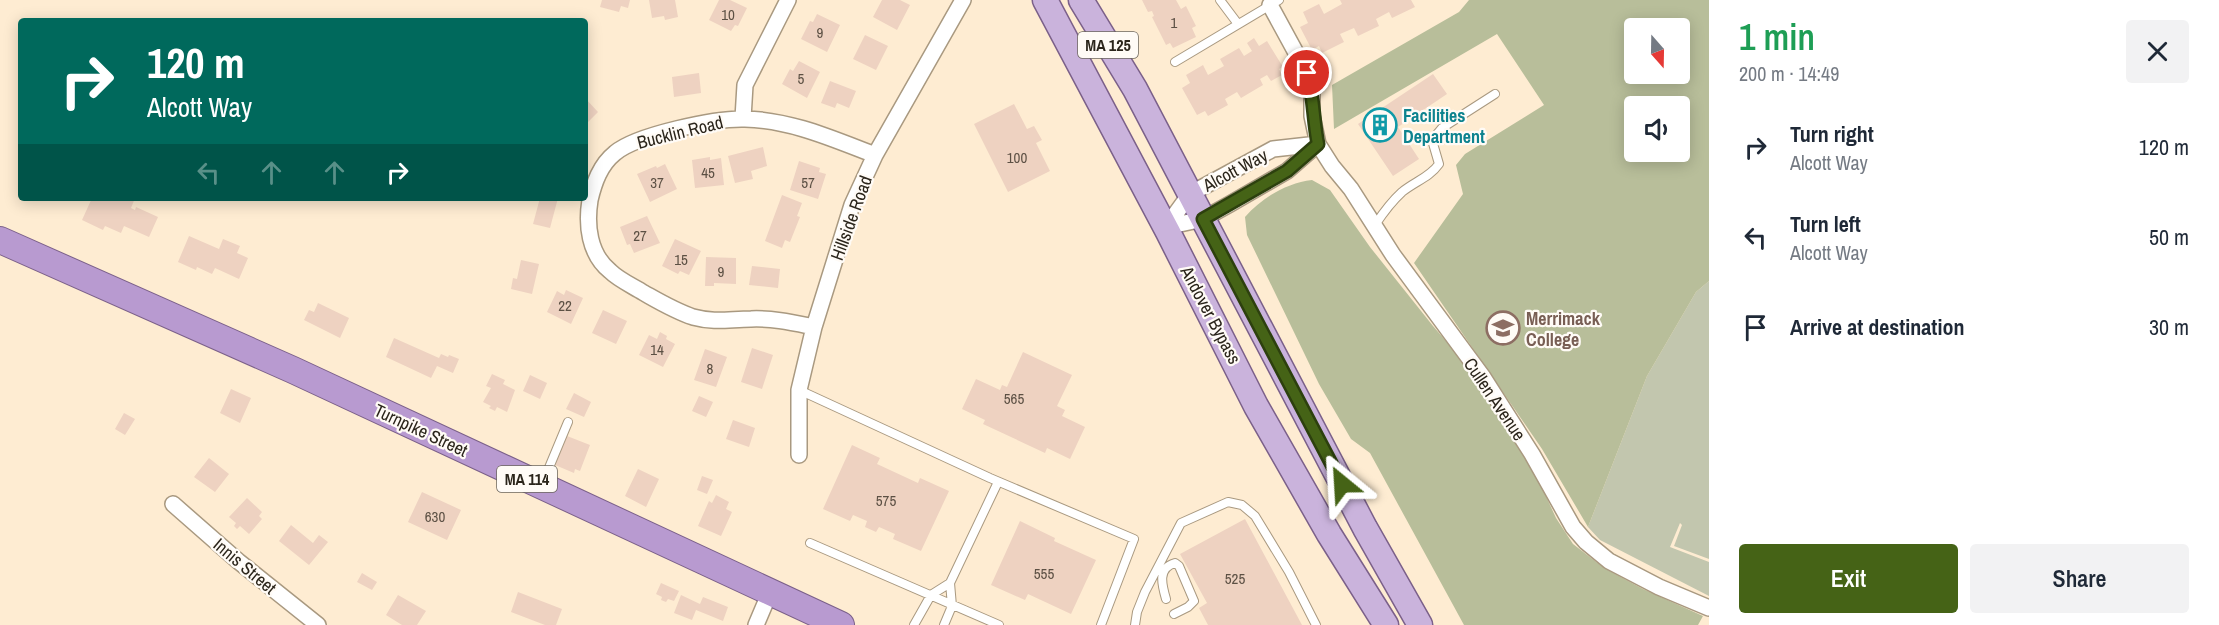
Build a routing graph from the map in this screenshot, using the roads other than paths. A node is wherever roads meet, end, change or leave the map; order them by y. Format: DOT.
graph roads {
  1 [pos="788,0"];
  2 [pos="963,0"];
  3 [pos="1045,0"];
  4 [pos="1081,0"];
  5 [pos="1220,0"];
  6 [pos="1274,2"];
  7 [pos="1238,24"];
  8 [pos="1174,62"];
  9 [pos="1495,94"];
  10 [pos="743,118"];
  11 [pos="1318,144"];
  12 [pos="875,155"];
  13 [pos="1190,194"];
  14 [pos="1203,219"];
  15 [pos="1375,225"];
  16 [pos="1166,227"];
  17 [pos="0,240"];
  18 [pos="814,327"];
  19 [pos="799,390"];
  20 [pos="568,422"];
  21 [pos="799,455"];
  22 [pos="998,482"];
  23 [pos="541,486"];
  24 [pos="173,504"];
  25 [pos="810,543"];
  26 [pos="950,584"];
  27 [pos="770,592"];
  28 [pos="931,595"];
  29 [pos="1166,599"];
  30 [pos="952,606"];
  31 [pos="1709,609"];
  32 [pos="1174,614"];
  33 [pos="318,625"];
  34 [pos="756,625"];
  35 [pos="841,625"];
  36 [pos="914,625"];
  37 [pos="944,625"];
  38 [pos="999,625"];
  39 [pos="1101,625"];
  40 [pos="1135,625"];
  41 [pos="1316,625"];
  42 [pos="1386,625"];
  43 [pos="1420,625"];
  1 -- 10 [label="street"];
  2 -- 12 [label="street, Hillside Road"];
  3 -- 16 [label="main road, Andover Bypass / MA 125"];
  4 -- 13 [label="main road, Andover Bypass / MA 125"];
  5 -- 7 [label="lane"];
  6 -- 7 [label="lane"];
  6 -- 11 [label="street"];
  7 -- 8 [label="lane"];
  9 -- 15 [label="lane"];
  10 -- 12 [label="street, Bucklin Road"];
  10 -- 18 [label="street, Bucklin Road"];
  11 -- 13 [label="street, Alcott Way"];
  11 -- 14 [label="street, Alcott Way"];
  11 -- 15 [label="street, Cullen Avenue"];
  12 -- 18 [label="street, Hillside Road"];
  13 -- 14 [label="main road, Andover Bypass / MA 125"];
  13 -- 16 [label="street, Alcott Way"];
  14 -- 16 [label="street, Alcott Way"];
  14 -- 43 [label="main road, Andover Bypass / MA 125"];
  15 -- 31 [label="street, Cullen Avenue"];
  16 -- 42 [label="main road, Andover Bypass / MA 125"];
  17 -- 23 [label="highway, Turnpike Street / MA 114"];
  18 -- 19 [label="street, Hillside Road"];
  19 -- 21 [label="street, Hillside Road"];
  19 -- 22 [label="lane"];
  20 -- 23 [label="lane"];
  22 -- 26 [label="lane"];
  22 -- 39 [label="lane"];
  23 -- 27 [label="highway, Turnpike Street / MA 114"];
  24 -- 33 [label="street, Innis Street"];
  25 -- 28 [label="lane"];
  26 -- 28 [label="lane"];
  26 -- 30 [label="lane"];
  27 -- 34 [label="street"];
  27 -- 35 [label="highway, Turnpike Street / MA 114"];
  28 -- 30 [label="lane"];
  28 -- 36 [label="lane"];
  29 -- 32 [label="lane"];
  30 -- 37 [label="lane"];
  30 -- 38 [label="lane"];
  40 -- 41 [label="lane"];
}
